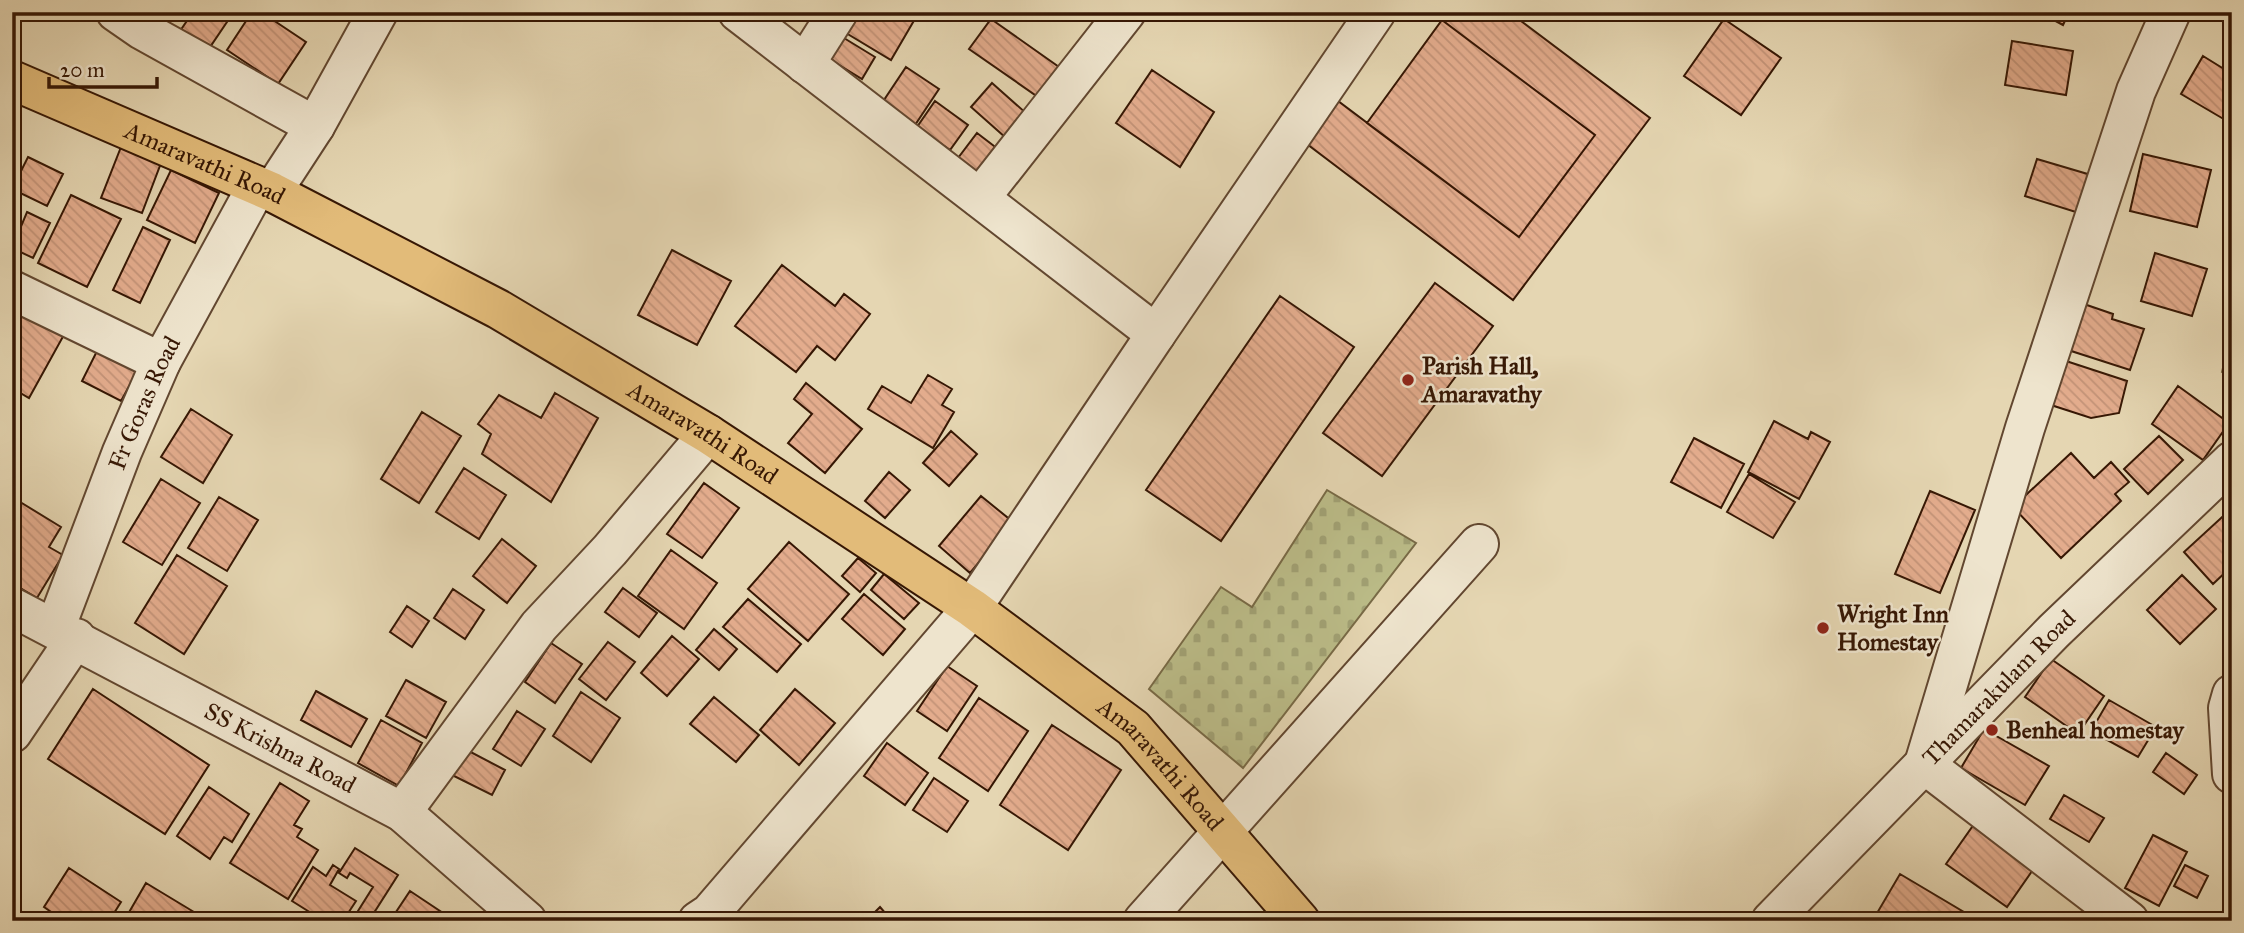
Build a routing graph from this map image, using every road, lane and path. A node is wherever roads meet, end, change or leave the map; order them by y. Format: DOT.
graph roads {
  1 [pos="379,12"];
  2 [pos="738,12"];
  3 [pos="838,12"];
  4 [pos="1126,12"];
  5 [pos="1376,12"];
  6 [pos="2171,12"];
  7 [pos="139,18"];
  8 [pos="805,64"];
  9 [pos="12,80"];
  10 [pos="315,126"];
  11 [pos="264,189"];
  12 [pos="980,198"];
  13 [pos="12,290"];
  14 [pos="1156,334"];
  15 [pos="161,362"];
  16 [pos="708,434"];
  17 [pos="2232,461"];
  18 [pos="1479,544"];
  19 [pos="12,607"];
  20 [pos="972,608"];
  21 [pos="65,634"];
  22 [pos="2232,694"];
  23 [pos="12,733"];
  24 [pos="1924,764"];
  25 [pos="2232,774"];
  26 [pos="402,812"];
  27 [pos="1223,828"];
  28 [pos="527,921"];
  29 [pos="698,921"];
  30 [pos="1143,921"];
  31 [pos="1300,921"];
  32 [pos="1771,921"];
  33 [pos="2129,921"];
  1 -- 10 [label="street, Fr Goras Road"];
  2 -- 8 [label="street"];
  3 -- 8 [label="street"];
  4 -- 12 [label="street"];
  5 -- 14 [label="street"];
  6 -- 24 [label="street"];
  7 -- 10 [label="street"];
  8 -- 12 [label="street"];
  9 -- 11 [label="main road, Amaravathi Road"];
  10 -- 11 [label="street, Fr Goras Road"];
  11 -- 15 [label="street, Fr Goras Road"];
  11 -- 16 [label="main road, Amaravathi Road"];
  12 -- 14 [label="street"];
  13 -- 15 [label="street"];
  14 -- 20 [label="street"];
  15 -- 21 [label="street, Fr Goras Road"];
  16 -- 20 [label="main road, Amaravathi Road"];
  16 -- 26 [label="street"];
  17 -- 24 [label="street, Thamarakulam Road"];
  18 -- 27 [label="street"];
  19 -- 21 [label="street, SS Krishna Road"];
  20 -- 27 [label="main road, Amaravathi Road"];
  20 -- 29 [label="street"];
  21 -- 23 [label="street, Fr Goras Road"];
  21 -- 26 [label="street, SS Krishna Road"];
  22 -- 25 [label="street"];
  24 -- 32 [label="street, Thamarakulam Road"];
  24 -- 33 [label="street"];
  26 -- 28 [label="street, SS Krishna Road"];
  27 -- 30 [label="street"];
  27 -- 31 [label="main road, Amaravathi Road"];
}
